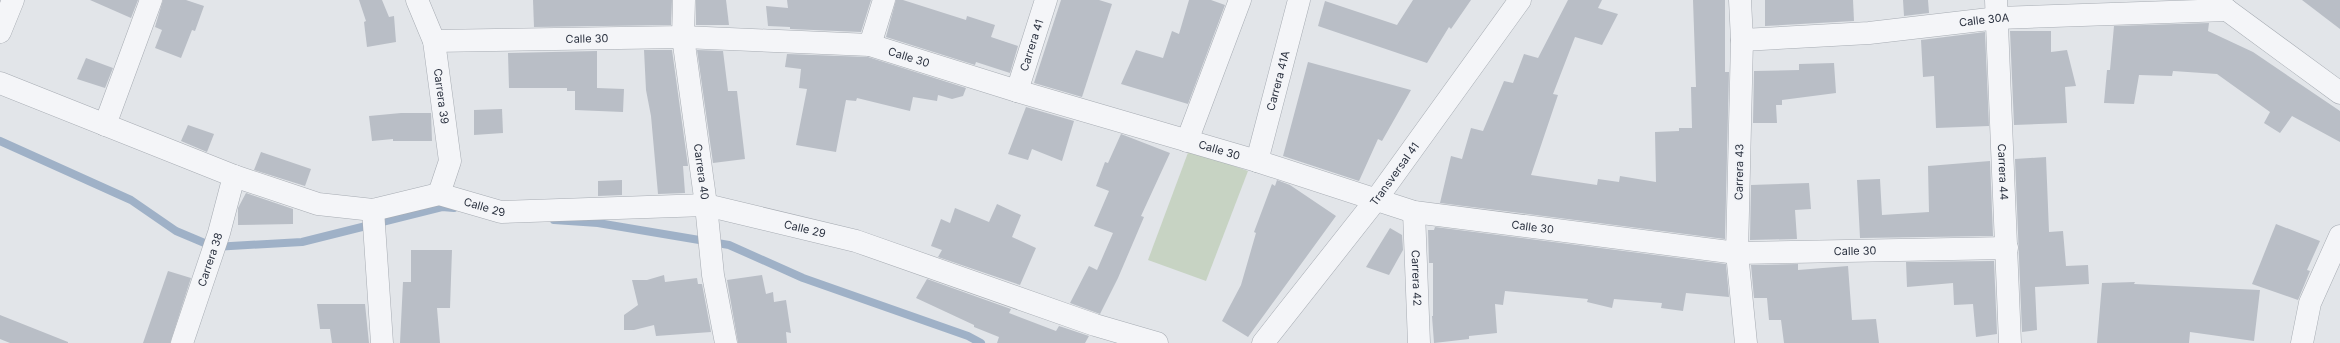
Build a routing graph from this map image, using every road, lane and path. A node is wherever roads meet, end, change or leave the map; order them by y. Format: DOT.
graph roads {
  1 [pos="13,0"];
  2 [pos="151,0"];
  3 [pos="417,0"];
  4 [pos="684,0"];
  5 [pos="884,0"];
  6 [pos="1046,0"];
  7 [pos="1240,0"];
  8 [pos="1299,0"];
  9 [pos="1520,0"];
  10 [pos="1740,0"];
  11 [pos="2230,5"];
  12 [pos="1997,9"];
  13 [pos="0,32"];
  14 [pos="683,37"];
  15 [pos="1742,40"];
  16 [pos="434,41"];
  17 [pos="870,45"];
  18 [pos="0,83"];
  19 [pos="1017,91"];
  20 [pos="2340,93"];
  21 [pos="105,125"];
  22 [pos="1187,140"];
  23 [pos="1257,161"];
  24 [pos="234,176"];
  25 [pos="439,194"];
  26 [pos="1375,201"];
  27 [pos="373,210"];
  28 [pos="706,210"];
  29 [pos="1414,212"];
  30 [pos="2340,236"];
  31 [pos="2007,248"];
  32 [pos="1737,253"];
  33 [pos="182,343"];
  34 [pos="382,343"];
  35 [pos="726,343"];
  36 [pos="1158,343"];
  37 [pos="1263,343"];
  38 [pos="1419,343"];
  39 [pos="1746,343"];
  40 [pos="2010,343"];
  41 [pos="2302,343"];
  1 -- 13 [label="street"];
  2 -- 21 [label="street"];
  3 -- 16 [label="street, Carrera 39"];
  4 -- 14 [label="street, Carrera 40"];
  5 -- 17 [label="street"];
  6 -- 19 [label="street, Carrera 41"];
  7 -- 22 [label="street"];
  8 -- 23 [label="street, Carrera 41A"];
  9 -- 26 [label="street, Transversal 41"];
  10 -- 15 [label="street, Carrera 43"];
  11 -- 12 [label="street, Calle 30A"];
  11 -- 20 [label="street"];
  12 -- 15 [label="street, Calle 30A"];
  12 -- 31 [label="street, Carrera 44"];
  14 -- 16 [label="street, Calle 30"];
  14 -- 17 [label="street, Calle 30"];
  14 -- 28 [label="street, Carrera 40"];
  15 -- 32 [label="street, Carrera 43"];
  16 -- 25 [label="street, Carrera 39"];
  17 -- 19 [label="street, Calle 30"];
  18 -- 21 [label="street"];
  19 -- 22 [label="street, Calle 30"];
  21 -- 24 [label="street"];
  22 -- 23 [label="street, Calle 30"];
  23 -- 26 [label="street, Calle 30"];
  24 -- 27 [label="street"];
  24 -- 33 [label="street, Carrera 38"];
  25 -- 27 [label="street"];
  25 -- 28 [label="street, Calle 29"];
  26 -- 29 [label="street, Calle 30"];
  26 -- 37 [label="street, Transversal 41"];
  27 -- 34 [label="street"];
  28 -- 35 [label="street, Carrera 40"];
  28 -- 36 [label="street, Calle 29"];
  29 -- 32 [label="street, Calle 30"];
  29 -- 38 [label="street, Carrera 42"];
  30 -- 41 [label="street"];
  31 -- 32 [label="street, Calle 30"];
  31 -- 40 [label="street, Carrera 44"];
  32 -- 39 [label="street, Carrera 43"];
}
